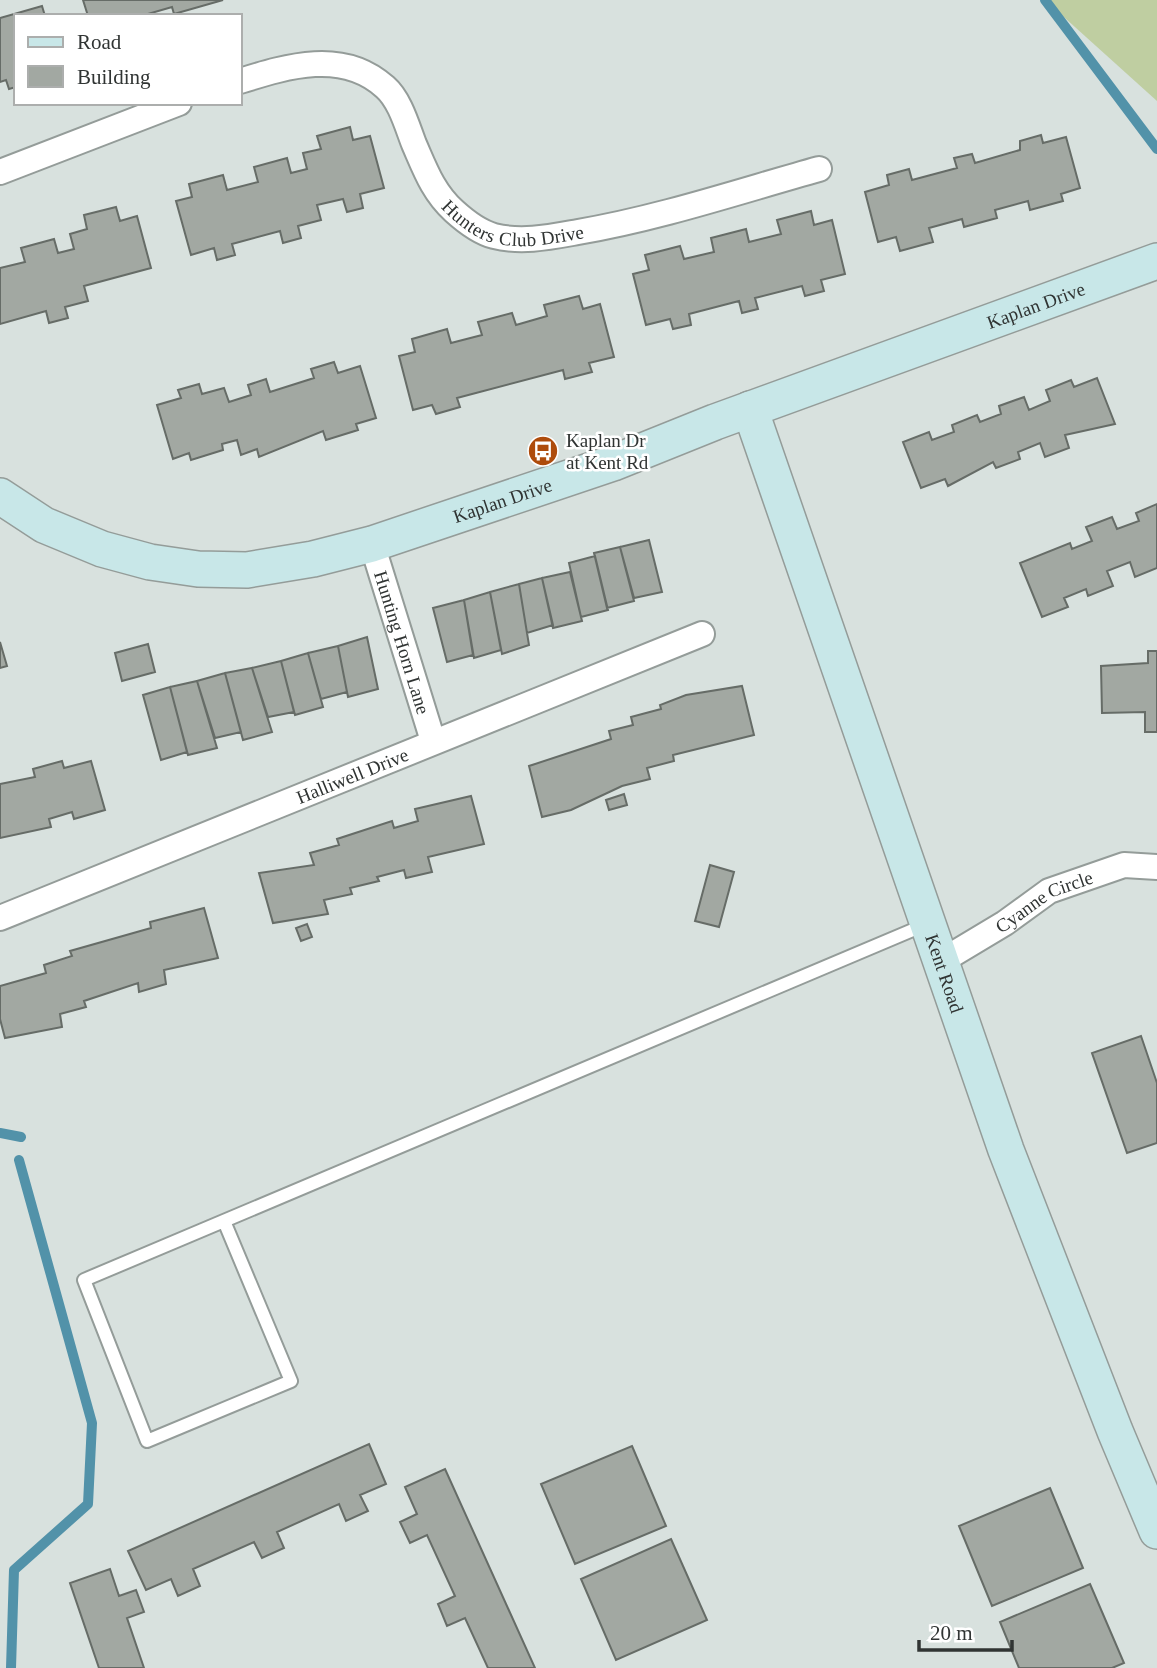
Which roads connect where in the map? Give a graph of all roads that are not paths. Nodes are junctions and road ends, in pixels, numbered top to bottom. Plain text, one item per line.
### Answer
1 (242, 80) edge
2 (173, 105) edge
3 (820, 169) dead end
4 (0, 172) edge
5 (1157, 261) edge
6 (750, 409) junction
7 (0, 496) edge
8 (372, 544) junction
9 (702, 634) dead end
10 (433, 741) junction
11 (1157, 867) edge
12 (0, 918) edge
13 (927, 924) junction
14 (940, 962) junction
15 (224, 1221) junction
16 (1157, 1531) edge

1 - 3 street, Hunters Club Drive
2 - 4 street
5 - 6 street, Kaplan Drive
6 - 8 street, Kaplan Drive
6 - 13 street, Kent Road
7 - 8 street, Kaplan Drive
8 - 10 street, Hunting Horn Lane
9 - 10 street, Halliwell Drive
10 - 12 street, Halliwell Drive
11 - 14 street, Cyanne Circle
13 - 14 street, Kent Road
13 - 15 lane
14 - 16 street, Kent Road
15 - 15 lane

